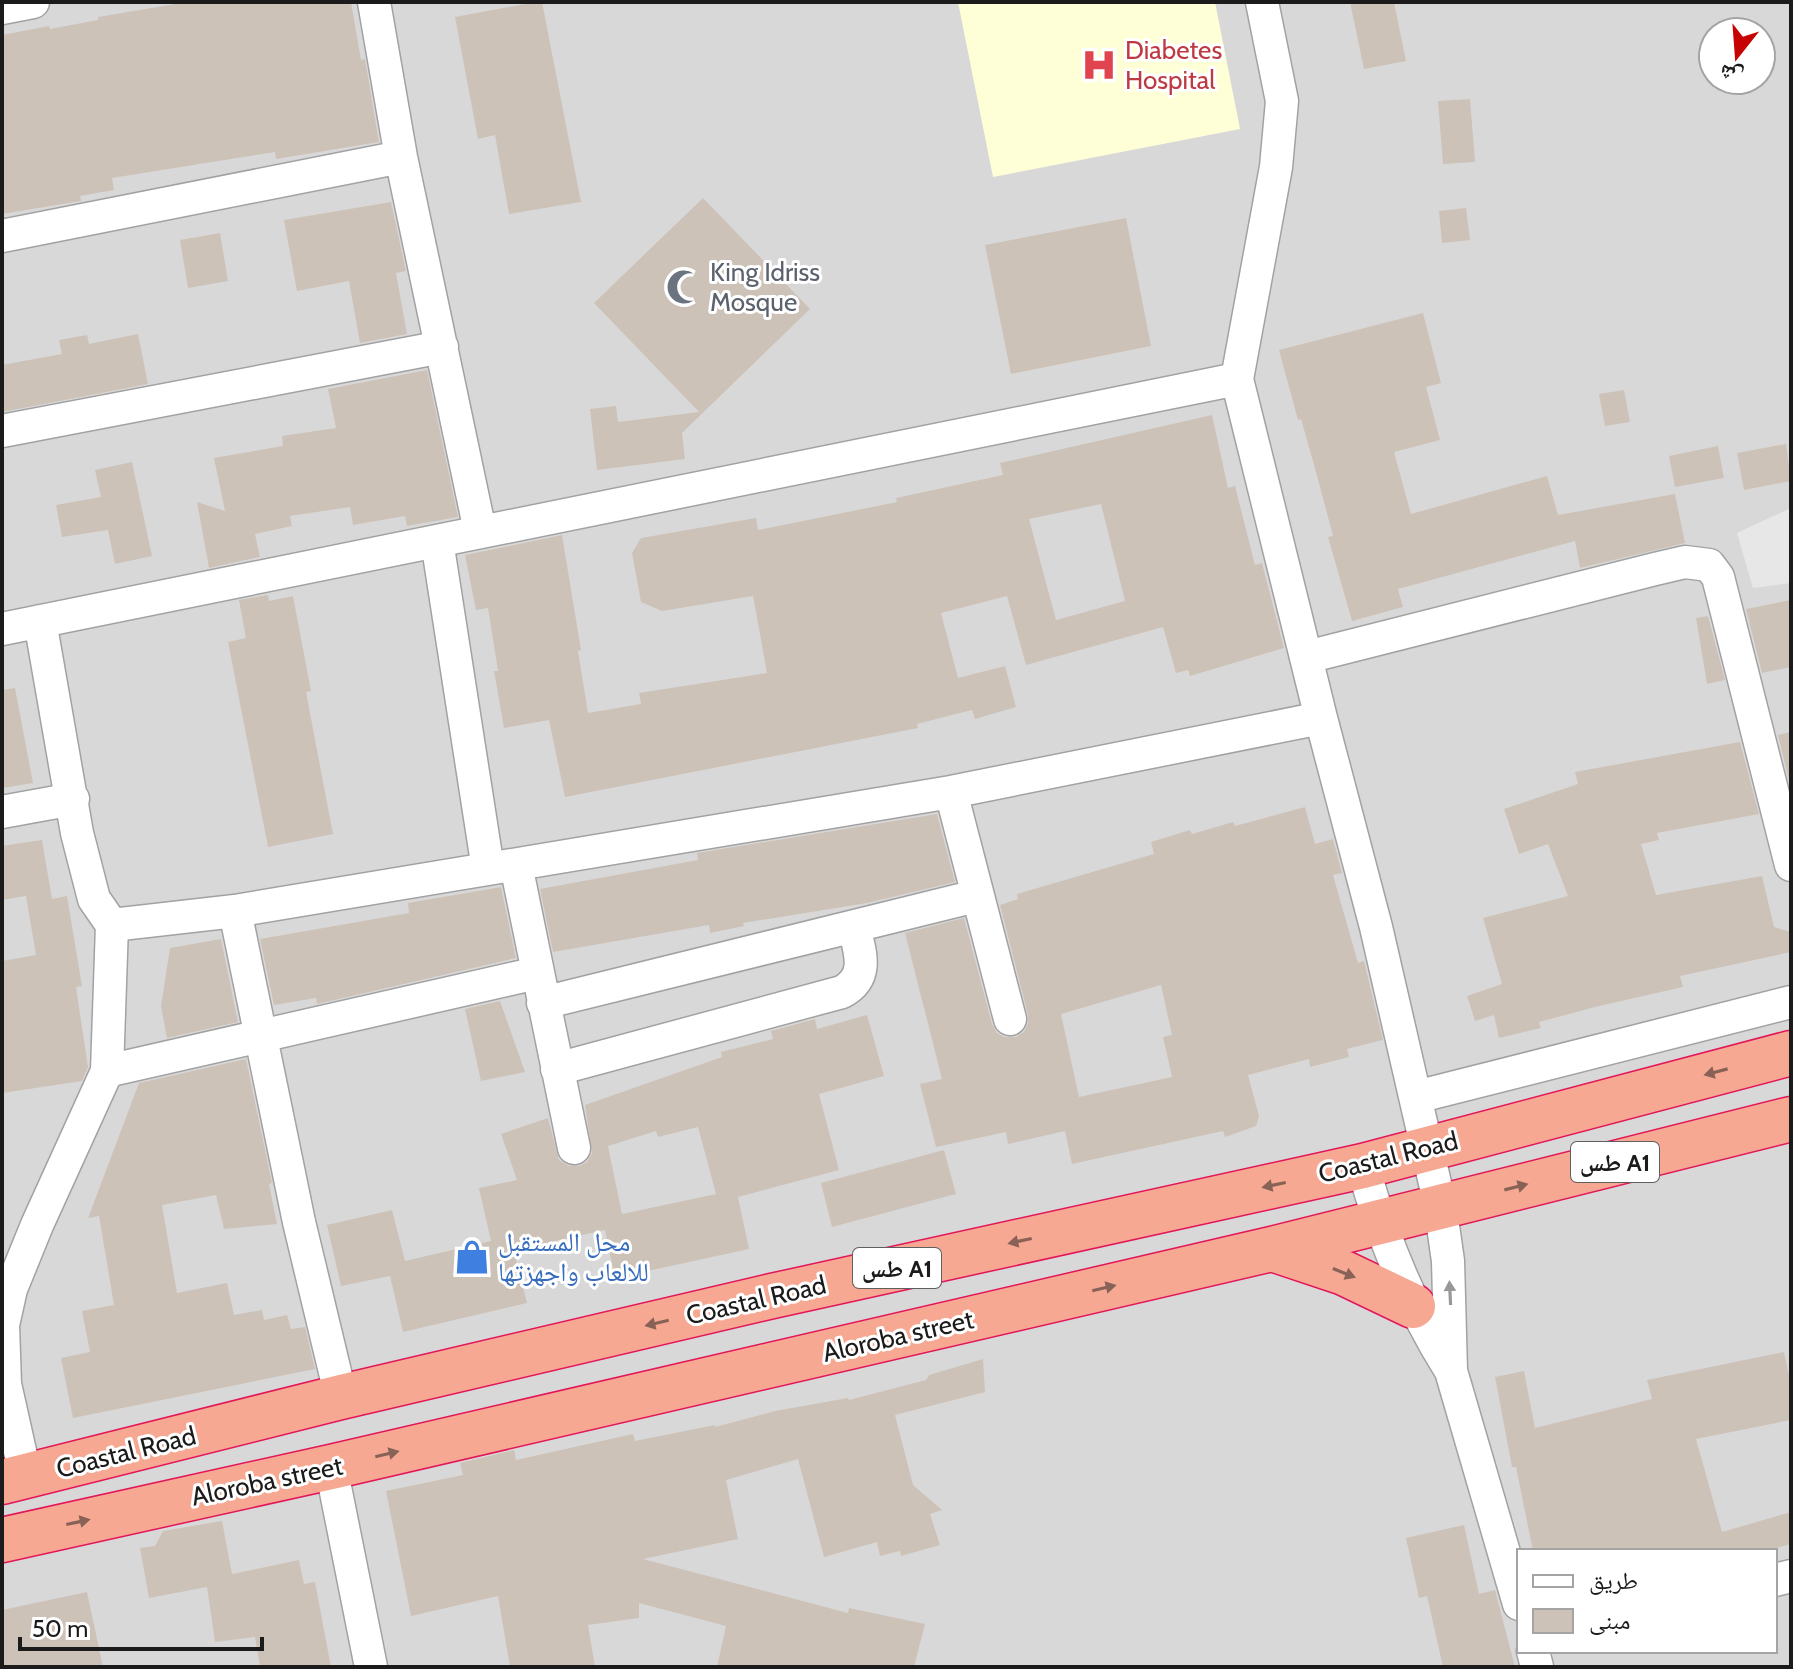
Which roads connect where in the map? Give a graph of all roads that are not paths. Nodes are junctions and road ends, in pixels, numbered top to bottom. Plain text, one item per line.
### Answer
1 (33, 2) edge
2 (1262, 2) edge
3 (384, 4) edge
4 (2, 8) edge
5 (401, 157) junction
6 (2, 236) edge
7 (442, 347) junction
8 (1237, 379) junction
9 (2, 431) edge
10 (480, 531) junction
11 (437, 541) junction
12 (40, 621) junction
13 (2, 629) edge
14 (1307, 657) junction
15 (1321, 718) junction
16 (951, 792) junction
17 (73, 799) junction
18 (2, 812) edge
19 (1791, 865) edge
20 (502, 867) junction
21 (976, 896) junction
22 (235, 911) junction
23 (112, 925) junction
24 (854, 927) junction
25 (540, 988) junction
26 (1791, 1002) edge
27 (1010, 1019) dead end
28 (260, 1035) junction
29 (1791, 1053) edge
30 (557, 1069) junction
31 (107, 1071) junction
32 (1416, 1097) junction
33 (1791, 1119) edge
34 (574, 1148) dead end
35 (1428, 1148) junction
36 (1363, 1166) junction
37 (1440, 1205) junction
38 (1378, 1222) junction
39 (1272, 1249) junction
40 (772, 1296) junction
41 (1413, 1306) junction
42 (790, 1361) junction
43 (1451, 1371) junction
44 (341, 1397) junction
45 (331, 1467) junction
46 (14, 1480) edge
47 (2, 1540) edge
48 (1517, 1597) edge
49 (371, 1667) edge

1 - 4 street
2 - 8 street
3 - 5 street
5 - 6 street
5 - 7 street
7 - 9 street
7 - 10 street
8 - 10 street
8 - 14 street
10 - 11 street
11 - 12 street
11 - 20 street
12 - 13 street
12 - 17 street
14 - 15 street
14 - 19 street
15 - 16 street
15 - 32 street
16 - 20 street
16 - 21 street
17 - 18 street
17 - 23 street
20 - 22 street
20 - 25 street
21 - 24 street
21 - 27 street
22 - 23 street
22 - 28 street
23 - 31 street
24 - 25 street
24 - 30 street
25 - 28 street
25 - 30 street
26 - 32 street
28 - 31 street
28 - 44 street
29 -> 35 highway, Coastal Road / طس A1
30 - 34 street
31 - 46 street
32 - 35 street
37 -> 33 highway, Aloroba street / طس A1
35 - 36 highway, Coastal Road / طس A1
35 - 37 street
36 - 38 street
36 -> 40 highway, Coastal Road / طس A1
37 - 38 highway, Aloroba street / طس A1
43 -> 37 street
38 - 39 highway, Aloroba street / طس A1
38 - 41 street
39 -> 41 highway
42 -> 39 highway, Aloroba street / طس A1
40 - 42 highway
40 -> 44 highway, Coastal Road / طس A1
41 - 43 street
45 -> 42 highway, Aloroba street / طس A1
43 - 48 street
44 - 46 highway, Coastal Road / طس A1
47 -> 45 highway, Aloroba street / طس A1
45 - 49 street

